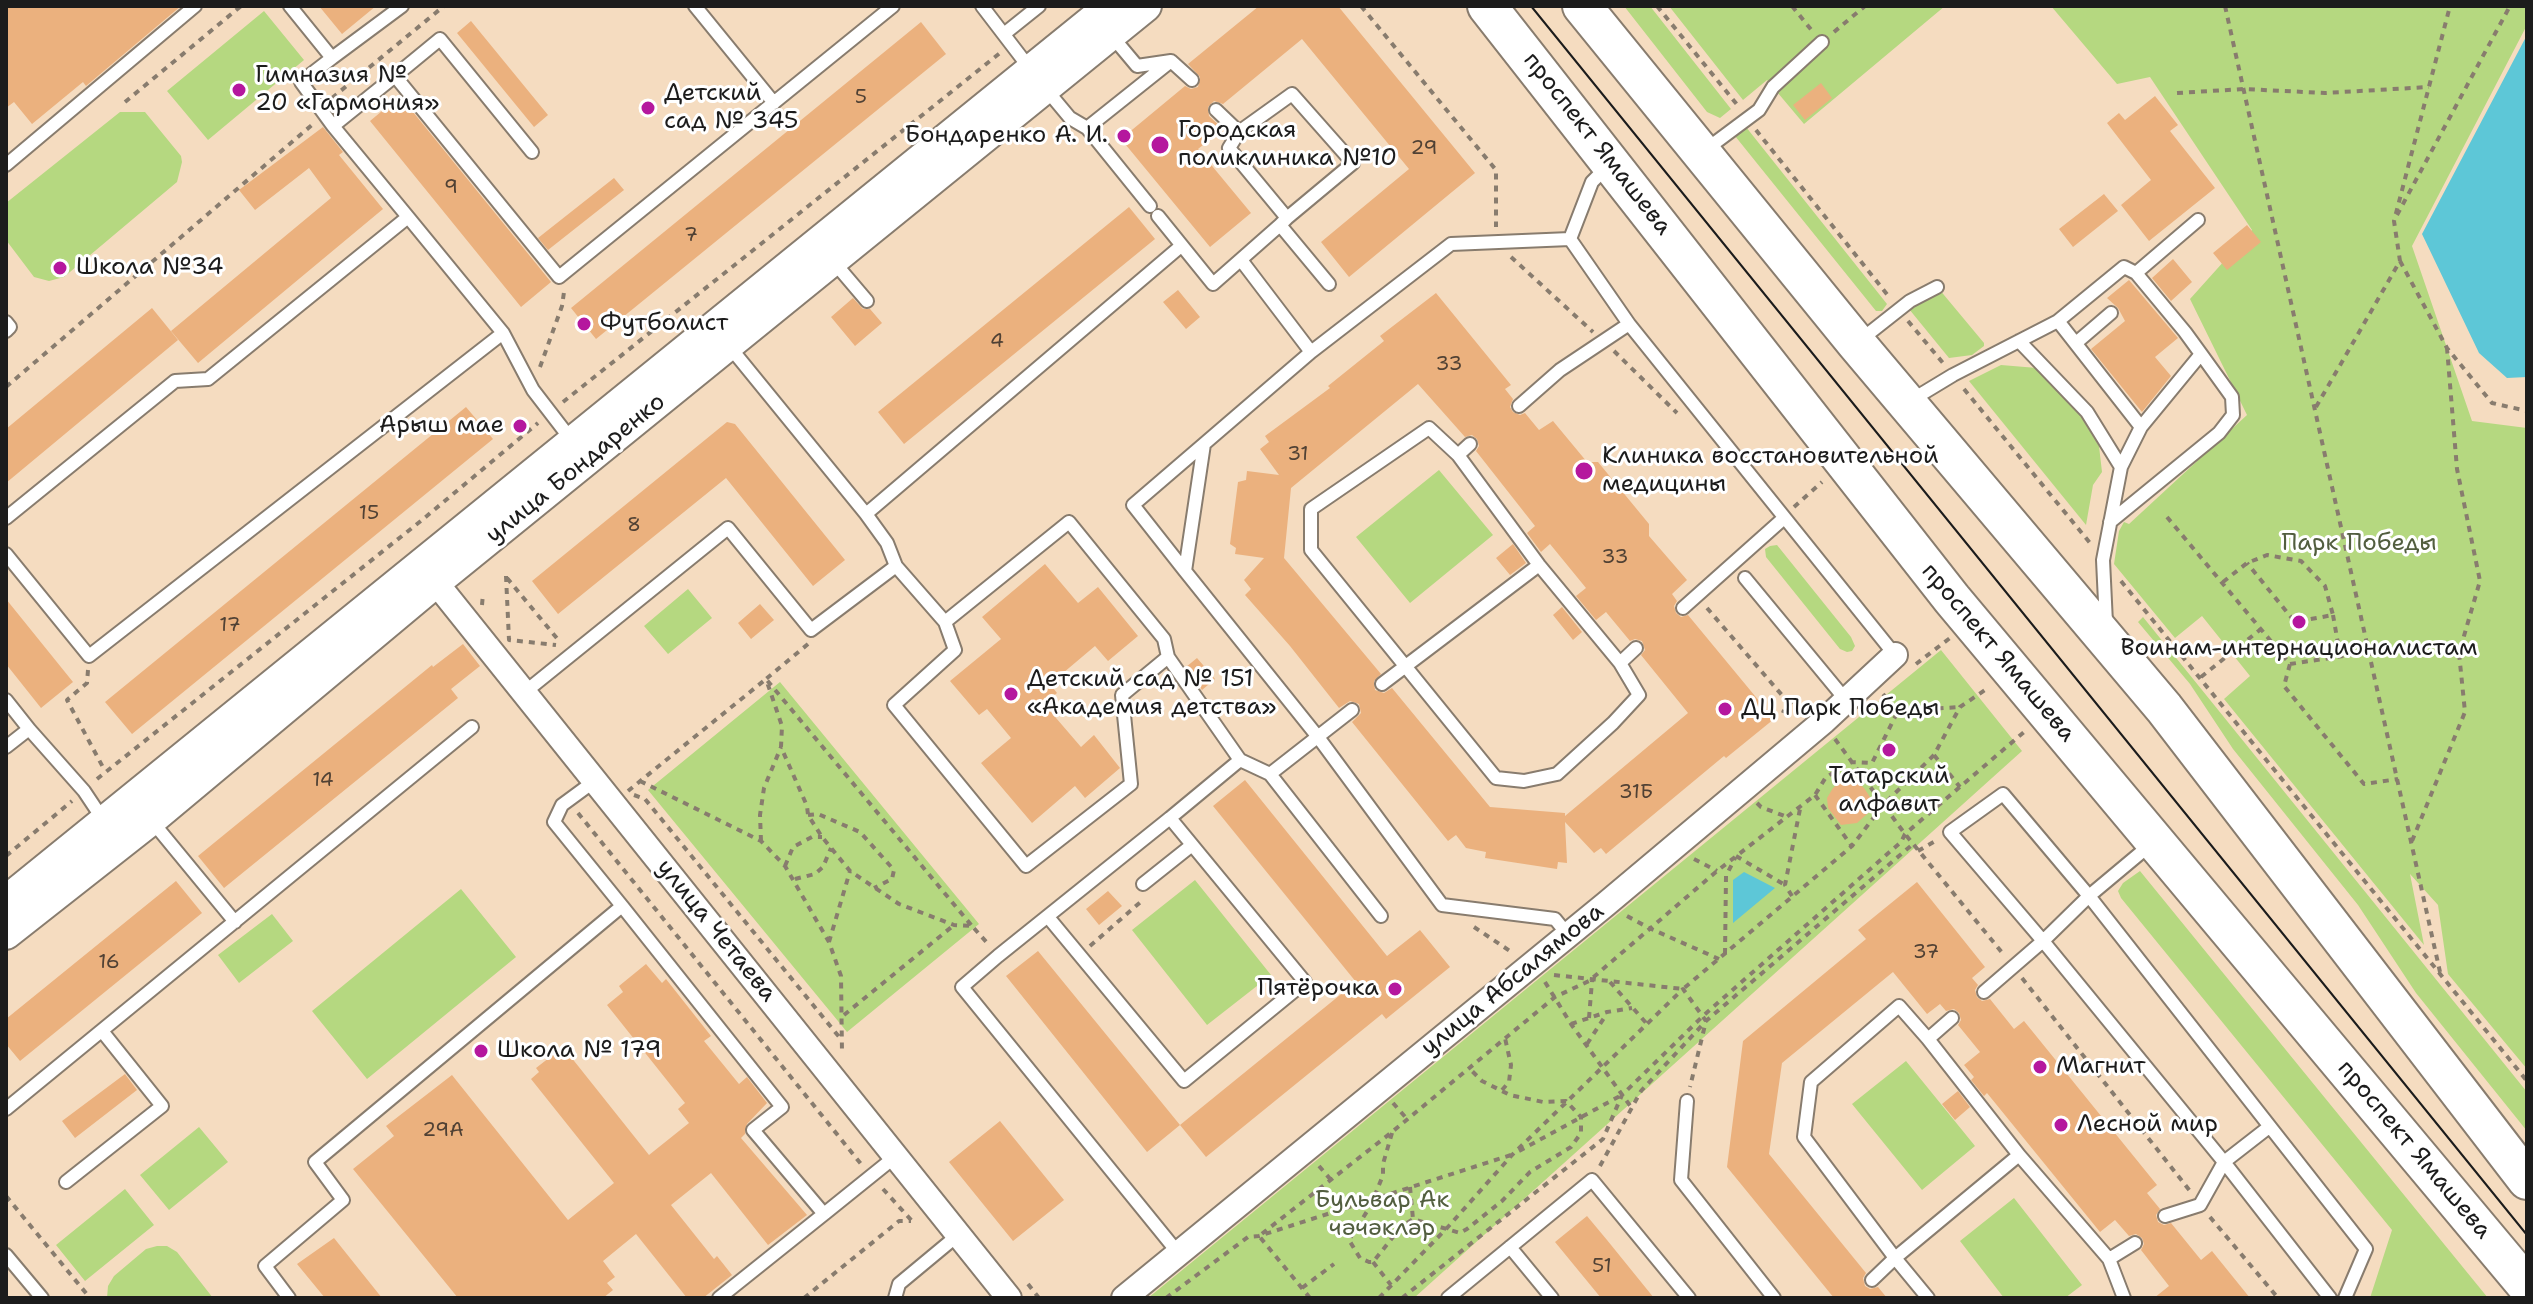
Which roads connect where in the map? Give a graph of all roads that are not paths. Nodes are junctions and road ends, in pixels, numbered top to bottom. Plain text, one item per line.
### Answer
1 (195, 6) edge
2 (290, 6) edge
3 (402, 6) edge
4 (695, 6) edge
5 (893, 6) edge
6 (982, 6) edge
7 (1039, 6) edge
8 (1146, 6) edge
9 (1487, 6) edge
10 (1582, 6) edge
11 (1111, 21) edge
12 (1008, 39) junction
13 (1822, 42) road end
14 (332, 58) junction
15 (1171, 61) junction
16 (395, 76) junction
17 (1038, 78) junction
18 (1192, 80) dead end
19 (774, 103) junction
20 (1216, 110) dead end
21 (333, 126) junction
22 (1087, 128) junction
23 (1239, 132) junction
24 (532, 152) dead end
25 (1702, 153) junction
26 (1612, 163) junction
27 (6, 165) edge
28 (408, 217) junction
29 (2198, 220) dead end
30 (1284, 222) junction
31 (1570, 239) junction
32 (1181, 246) junction
33 (1241, 260) junction
34 (832, 261) junction
35 (2136, 273) junction
36 (1329, 284) dead end
37 (1937, 287) dead end
38 (867, 301) dead end
39 (2111, 313) dead end
40 (2058, 321) junction
41 (6, 322) edge
42 (1629, 324) junction
43 (6, 331) edge
44 (503, 333) junction
45 (2019, 341) junction
46 (1856, 343) junction
47 (2076, 343) junction
48 (729, 346) junction
49 (1311, 352) junction
50 (2201, 354) junction
51 (1907, 403) junction
52 (1519, 406) dead end
53 (2141, 427) junction
54 (1204, 444) junction
55 (1470, 444) dead end
56 (580, 451) junction
57 (1458, 455) junction
58 (2121, 467) junction
59 (866, 514) junction
60 (6, 518) edge
61 (1784, 518) junction
62 (2110, 522) junction
63 (6, 554) edge
64 (1539, 565) junction
65 (896, 566) junction
66 (1185, 571) junction
67 (429, 574) junction
68 (1745, 578) dead end
69 (1683, 608) dead end
70 (945, 622) junction
71 (2107, 638) junction
72 (1636, 648) dead end
73 (1895, 655) joint
74 (1168, 657) junction
75 (1620, 663) junction
76 (1405, 667) junction
77 (1382, 684) dead end
78 (525, 692) junction
79 (1845, 699) junction
80 (6, 700) edge
81 (1352, 710) dead end
82 (472, 727) dead end
83 (29, 729) junction
84 (1318, 737) junction
85 (6, 747) edge
86 (1240, 760) junction
87 (1270, 774) junction
88 (596, 780) junction
89 (1170, 818) junction
90 (151, 820) junction
91 (113, 832) junction
92 (2155, 840) junction
93 (1192, 845) junction
94 (1143, 884) road end
95 (2089, 896) junction
96 (6, 901) edge
97 (622, 906) junction
98 (1381, 916) dead end
99 (1048, 917) junction
100 (235, 922) junction
101 (6, 934) edge
102 (1568, 935) junction
103 (2043, 941) junction
104 (1984, 992) dead end
105 (1952, 1018) dead end
106 (102, 1031) junction
107 (1928, 1039) junction
108 (1687, 1101) road end
109 (6, 1109) edge
110 (2269, 1127) junction
111 (2019, 1155) junction
112 (896, 1156) junction
113 (2224, 1162) junction
114 (2527, 1180) edge
115 (66, 1182) dead end
116 (824, 1214) junction
117 (2165, 1216) dead end
118 (953, 1240) junction
119 (2135, 1243) dead end
120 (1510, 1247) junction
121 (1179, 1254) junction
122 (6, 1255) edge
123 (1895, 1258) junction
124 (2109, 1259) junction
125 (1872, 1280) dead end
126 (2527, 1286) edge
127 (42, 1298) edge
128 (289, 1298) edge
129 (719, 1298) edge
130 (895, 1298) edge
131 (1009, 1298) edge
132 (1124, 1298) edge
133 (1448, 1298) edge
134 (1552, 1298) edge
135 (1689, 1298) edge
136 (1774, 1298) edge
137 (1928, 1298) edge
138 (2124, 1298) edge
139 (2330, 1298) edge
140 (2345, 1298) edge

1 - 27 lane
2 - 14 lane
3 - 14 lane
4 - 19 lane
5 - 19 lane
6 - 12 lane
7 - 12 lane
8 - 11 street, улица Бондаренко
9 - 26 main road, проспект Ямашева
10 - 25 main road
11 - 15 lane
11 - 17 street, улица Бондаренко
12 - 17 lane
13 - 25 lane
14 - 21 lane
15 - 18 lane
15 - 22 lane
16 - 19 lane
16 - 21 lane
16 - 24 lane
17 - 22 lane
17 - 34 street, улица Бондаренко
17 - 56 street, улица Бондаренко
20 - 23 lane
21 - 28 lane
22 - 32 lane
23 - 30 lane
23 - 30 lane
25 - 46 main road
26 - 31 lane
26 - 92 main road, проспект Ямашева
28 - 44 lane
28 - 60 lane
29 - 35 lane
30 - 33 lane
30 - 36 lane
31 - 42 lane
31 - 49 lane
32 - 33 lane
32 - 59 lane
33 - 49 lane
34 - 38 lane
34 - 48 street, улица Бондаренко
35 - 40 lane
35 - 50 lane
37 - 46 lane
39 - 47 lane
40 - 45 lane
40 - 47 lane
41 - 43 lane
42 - 52 lane
42 - 61 lane
44 - 56 lane
44 - 63 lane
45 - 51 lane
45 - 58 lane
46 - 51 main road
47 - 53 lane
48 - 56 street, улица Бондаренко
48 - 59 lane
49 - 54 lane
50 - 53 lane
50 - 62 lane
51 - 71 main road
53 - 58 lane
54 - 66 lane
54 - 66 lane
55 - 57 lane
56 - 67 street, улица Бондаренко
57 - 64 lane
57 - 76 lane
58 - 62 lane
59 - 65 lane
61 - 69 lane
61 - 73 lane
62 - 71 lane
64 - 75 lane
64 - 76 lane
65 - 70 lane
65 - 78 lane
66 - 84 lane
67 - 78 street, улица Четаева
67 - 90 street, улица Бондаренко
67 - 91 street, улица Бондаренко
68 - 79 lane
70 - 74 lane
70 - 74 lane
71 - 114 main road
72 - 75 lane
73 - 79 street, улица Абсалямова
74 - 86 lane
75 - 76 lane
76 - 77 lane
78 - 88 street, улица Четаева
79 - 102 street, улица Абсалямова
80 - 83 lane
81 - 84 lane
82 - 100 lane
83 - 85 lane
83 - 91 lane
84 - 87 lane
84 - 102 lane
86 - 87 lane
86 - 89 lane
87 - 98 lane
88 - 97 lane
88 - 112 street, улица Четаева
89 - 93 lane
89 - 99 lane
90 - 91 street, улица Бондаренко
90 - 100 lane
91 - 96 street, улица Бондаренко
91 - 101 street, улица Бондаренко
92 - 95 lane
92 - 126 main road, проспект Ямашева
93 - 94 lane
93 - 99 lane
95 - 103 lane
95 - 103 lane
95 - 110 lane
97 - 116 lane
97 - 128 lane
99 - 121 lane
100 - 106 lane
102 - 121 street, улица Абсалямова
103 - 104 lane
103 - 113 lane
105 - 107 lane
106 - 109 lane
106 - 115 lane
107 - 111 lane
107 - 123 lane
108 - 136 lane
110 - 113 lane
110 - 140 lane
111 - 123 lane
111 - 124 lane
112 - 116 lane
112 - 118 street, улица Четаева
113 - 117 lane
113 - 139 lane
116 - 129 lane
118 - 130 lane
118 - 131 street, улица Четаева
119 - 124 lane
120 - 133 lane
120 - 134 lane
120 - 135 lane
121 - 132 street, улица Абсалямова
122 - 127 lane
123 - 125 lane
123 - 137 lane
124 - 138 lane

